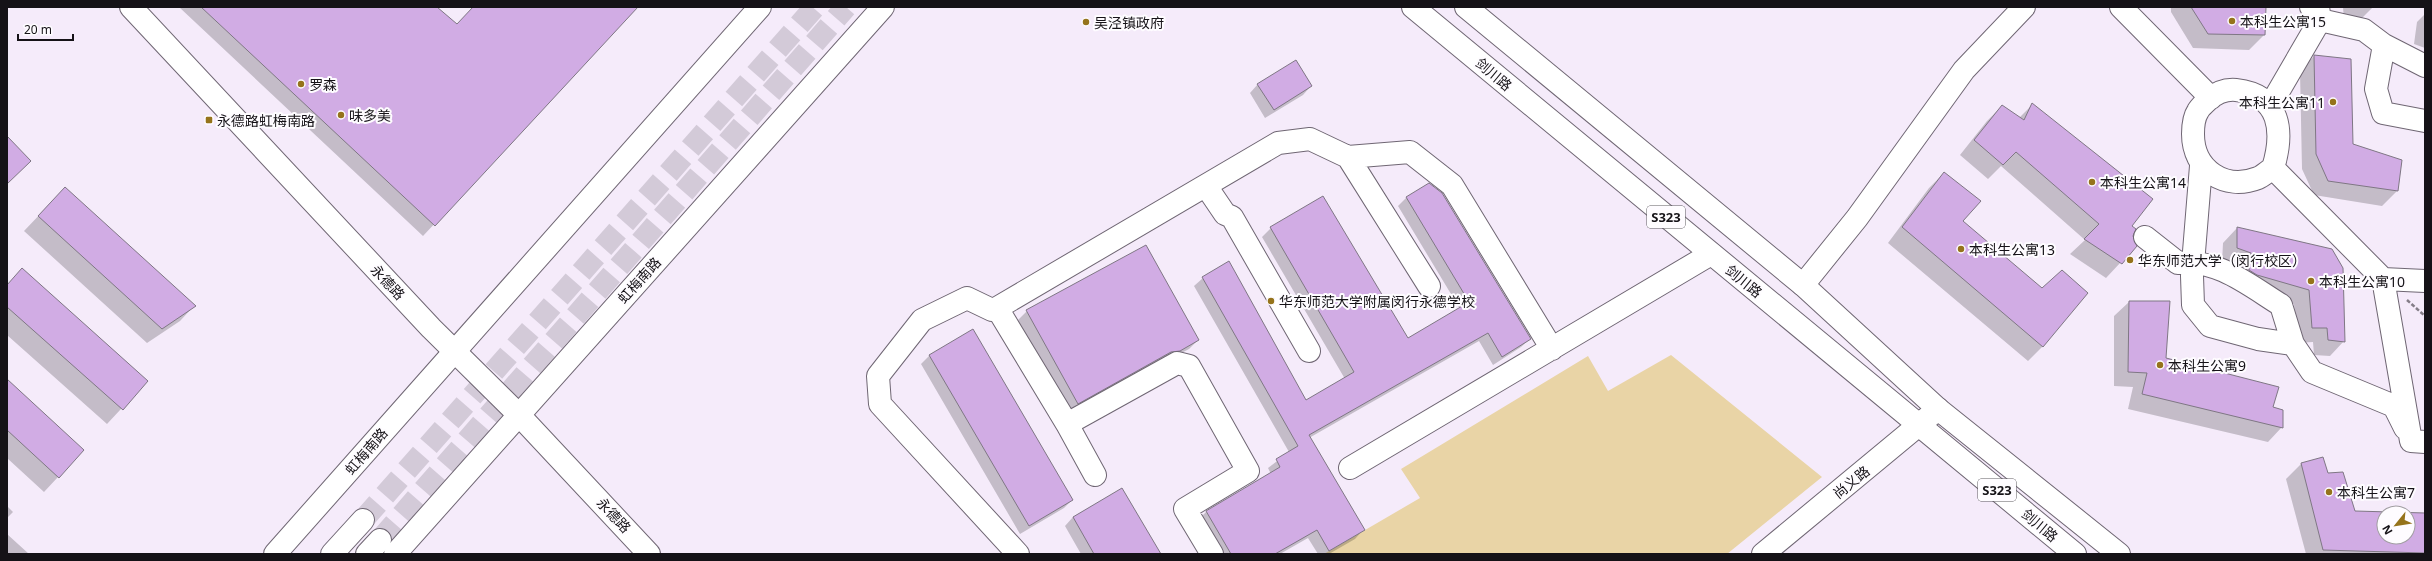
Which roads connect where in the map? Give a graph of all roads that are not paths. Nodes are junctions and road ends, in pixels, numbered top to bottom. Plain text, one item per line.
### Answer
1 (131, 7) edge
2 (760, 7) edge
3 (883, 7) edge
4 (1413, 7) edge
5 (1466, 7) edge
6 (2024, 7) edge
7 (2121, 7) edge
8 (2316, 11) edge
9 (2384, 45) junction
10 (2425, 66) edge
11 (2211, 98) junction
12 (2270, 106) junction
13 (2425, 121) edge
14 (1348, 157) junction
15 (2202, 166) junction
16 (2273, 168) junction
17 (1206, 186) junction
18 (2145, 237) dead end
19 (1711, 254) junction
20 (2193, 261) junction
21 (2383, 279) junction
22 (2425, 281) edge
23 (1803, 285) junction
24 (1429, 286) dead end
25 (992, 310) dead end
26 (2293, 344) junction
27 (1552, 349) junction
28 (1309, 351) dead end
29 (454, 352) junction
30 (1938, 410) junction
31 (519, 415) junction
32 (1067, 424) junction
33 (1919, 426) junction
34 (2420, 438) edge
35 (1350, 468) dead end
36 (1095, 475) dead end
37 (363, 520) tunnel mouth
38 (381, 549) edge
39 (275, 554) edge
40 (332, 554) edge
41 (649, 554) edge
42 (1018, 554) edge
43 (1212, 554) edge
44 (1763, 554) edge
45 (2075, 554) edge
46 (2119, 554) edge

1 - 29 main road, 永德路
2 - 29 main road, 虹梅南路
3 - 31 main road, 虹梅南路
4 - 19 main road, 剑川路 / S323
5 - 23 main road, 剑川路
6 - 23 main road
7 - 11 main road
8 - 9 main road
8 - 12 main road
9 - 10 main road
9 - 13 main road
11 - 12 main road
11 - 15 main road
12 - 16 main road
14 - 17 main road
14 - 24 main road
14 - 27 main road
15 - 16 main road
15 - 20 main road
16 - 21 main road
17 - 28 main road
17 - 32 main road
18 - 20 main road
19 - 27 main road
19 - 33 main road, 剑川路 / S323
20 - 26 main road
20 - 26 main road
21 - 22 main road
21 - 34 main road
23 - 30 main road, 剑川路
25 - 42 main road
26 - 34 main road
27 - 35 main road
29 - 31 main road, 永德路
29 - 39 main road, 虹梅南路
30 - 33 main road, 尚义路
30 - 46 main road, 剑川路
31 - 38 main road, 虹梅南路
31 - 41 main road, 永德路
32 - 36 main road
32 - 43 main road
33 - 44 main road, 尚义路
33 - 45 main road, 剑川路 / S323
37 - 40 main road

